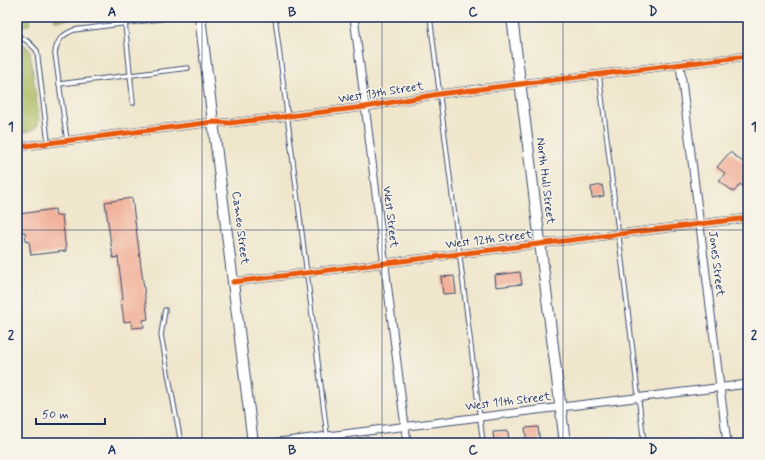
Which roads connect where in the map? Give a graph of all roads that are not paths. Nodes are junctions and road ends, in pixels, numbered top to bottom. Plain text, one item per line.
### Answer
1 (175, 17) edge
2 (200, 17) edge
3 (275, 17) edge
4 (354, 17) edge
5 (430, 17) edge
6 (512, 17) edge
7 (125, 23) junction
8 (17, 37) edge
9 (748, 56) edge
10 (680, 64) junction
11 (188, 68) dead end
12 (599, 74) junction
13 (131, 76) junction
14 (59, 84) junction
15 (520, 84) junction
16 (439, 94) junction
17 (134, 103) dead end
18 (365, 107) junction
19 (287, 117) junction
20 (213, 122) junction
21 (67, 141) junction
22 (48, 142) junction
23 (17, 147) edge
24 (748, 218) edge
25 (700, 224) junction
26 (618, 234) junction
27 (540, 244) junction
28 (460, 254) junction
29 (385, 264) junction
30 (307, 273) junction
31 (233, 282) junction
32 (165, 310) dead end
33 (748, 384) edge
34 (720, 387) junction
35 (639, 397) junction
36 (560, 407) junction
37 (480, 417) junction
38 (405, 426) junction
39 (328, 439) edge
40 (180, 443) edge
41 (253, 443) edge
42 (271, 443) edge
43 (407, 443) edge
44 (483, 443) edge
45 (565, 443) edge
46 (644, 443) edge
47 (727, 443) edge

1 - 7 lane
2 - 20 street, Cameo Street
3 - 19 lane
4 - 18 street, West Street
5 - 16 lane
6 - 15 street, North Hull Street
7 - 13 lane
7 - 14 lane
8 - 22 lane
9 - 10 street, West 13th Street
10 - 12 street, West 13th Street
10 - 25 street, Jones Street
11 - 13 lane
12 - 15 street, West 13th Street
12 - 26 lane
13 - 14 lane
13 - 17 lane
14 - 21 lane
15 - 16 street, West 13th Street
15 - 27 street, North Hull Street
16 - 18 street, West 13th Street
16 - 28 lane
18 - 19 street, West 13th Street
18 - 29 street, West Street
19 - 20 street, West 13th Street
19 - 30 lane
20 - 21 street, West 13th Street
20 - 31 street, Cameo Street
21 - 22 street, West 13th Street
22 - 23 street, West 13th Street
24 - 25 street, West 12th Street
25 - 26 street, West 12th Street
25 - 34 street, Jones Street
26 - 27 street, West 12th Street
26 - 35 lane
27 - 28 street, West 12th Street
27 - 36 street, North Hull Street
28 - 29 street, West 12th Street
28 - 37 lane
29 - 30 street, West 12th Street
29 - 38 street, West Street
30 - 31 street, West 12th Street
30 - 39 lane
31 - 41 street, Cameo Street
32 - 40 lane
33 - 34 street, West 11th Street
34 - 35 street, West 11th Street
34 - 47 street, Jones Street
35 - 36 street, West 11th Street
35 - 46 lane
36 - 37 street, West 11th Street
36 - 45 street, North Hull Street
37 - 38 street, West 11th Street
37 - 44 lane
38 - 39 street, West 11th Street
38 - 43 street, West Street
39 - 42 street, West 11th Street

